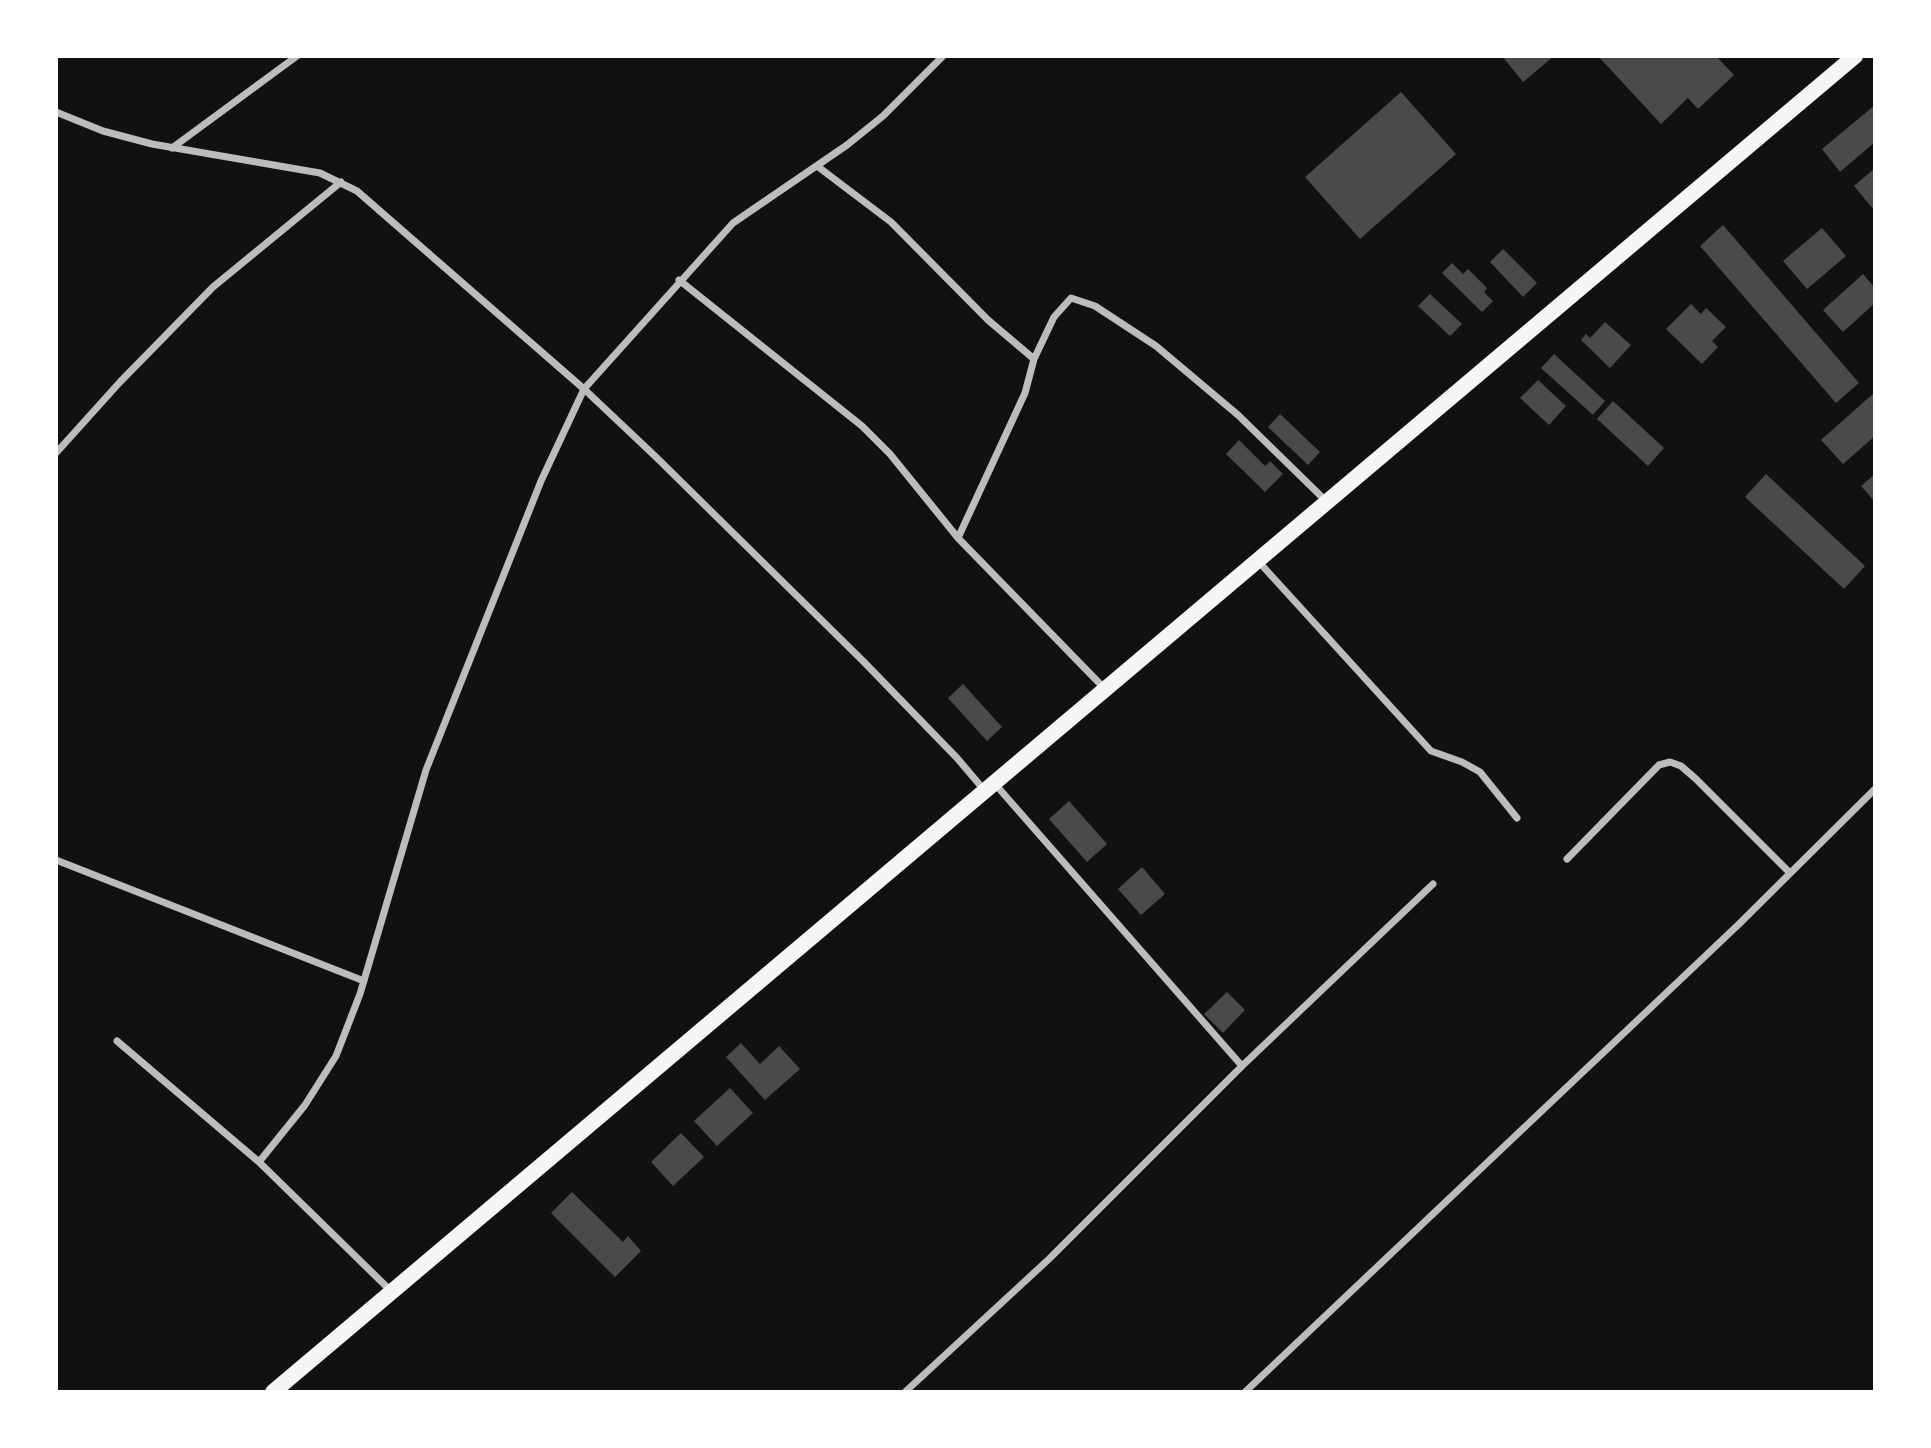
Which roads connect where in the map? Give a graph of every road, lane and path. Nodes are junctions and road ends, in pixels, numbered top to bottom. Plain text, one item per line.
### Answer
1 (298, 56) edge
2 (943, 56) edge
3 (1855, 56) edge
4 (56, 112) edge
5 (172, 148) junction
6 (817, 166) junction
7 (341, 182) junction
8 (679, 280) junction
9 (1034, 359) junction
10 (584, 389) junction
11 (56, 453) edge
12 (1326, 502) junction
13 (958, 538) junction
14 (1257, 561) junction
15 (1105, 689) junction
16 (990, 788) junction
17 (1875, 789) edge
18 (1517, 818) dead end
19 (1567, 859) dead end
20 (56, 860) edge
21 (1790, 873) junction
22 (1433, 884) dead end
23 (364, 981) junction
24 (117, 1041) dead end
25 (1242, 1066) junction
26 (259, 1162) junction
27 (391, 1292) junction
28 (281, 1390) edge
29 (905, 1392) edge
30 (1245, 1392) edge

1 - 5 street
2 - 6 street
3 - 12 main road
4 - 5 street
5 - 7 street
6 - 8 street
6 - 9 street
7 - 10 street
7 - 11 street
8 - 10 street
8 - 13 street
9 - 12 street
9 - 13 street
10 - 16 street
10 - 23 street
12 - 14 main road
13 - 15 street
14 - 15 main road
14 - 18 street
15 - 16 main road
16 - 25 street
16 - 27 main road
17 - 21 street
19 - 21 street
20 - 23 street
21 - 30 street
22 - 25 street
23 - 26 street
24 - 26 street
25 - 29 street
26 - 27 street
27 - 28 main road

